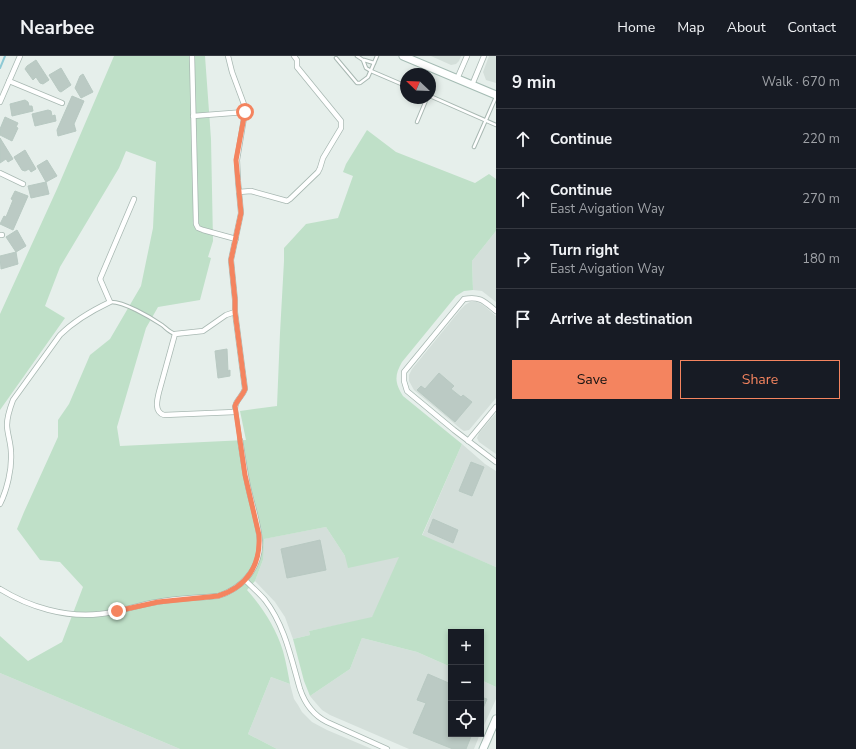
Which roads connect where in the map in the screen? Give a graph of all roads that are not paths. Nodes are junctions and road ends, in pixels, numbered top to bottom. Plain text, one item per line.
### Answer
1 (20, 56) edge
2 (192, 56) edge
3 (228, 56) edge
4 (294, 56) edge
5 (357, 56) edge
6 (377, 56) edge
7 (403, 56) edge
8 (467, 56) edge
9 (484, 56) edge
10 (336, 58) dead end
11 (363, 60) junction
12 (374, 63) junction
13 (371, 71) junction
14 (457, 79) junction
15 (9, 81) junction
16 (400, 83) edge
17 (472, 85) junction
18 (496, 96) edge
19 (436, 99) edge
20 (0, 102) edge
21 (62, 103) dead end
22 (424, 104) edge
23 (245, 112) junction
24 (193, 116) junction
25 (485, 120) junction
26 (417, 122) dead end
27 (496, 125) edge
28 (474, 146) dead end
29 (0, 174) edge
30 (22, 184) dead end
31 (239, 192) junction
32 (134, 199) dead end
33 (236, 239) junction
34 (110, 302) junction
35 (496, 311) edge
36 (235, 312) junction
37 (175, 334) junction
38 (496, 407) edge
39 (236, 412) junction
40 (240, 440) joint
41 (468, 441) junction
42 (496, 462) edge
43 (0, 504) edge
44 (245, 580) junction
45 (0, 589) edge
46 (496, 719) edge
47 (388, 749) edge
48 (483, 749) edge

1 - 15 street
2 - 24 street
3 - 23 street
4 - 31 street
5 - 11 lane
6 - 12 lane
7 - 14 main road
8 - 14 street
9 - 17 street
10 - 13 lane
11 - 12 lane
11 - 13 lane
12 - 13 lane
13 - 16 lane
14 - 17 main road
15 - 20 street
15 - 21 street
17 - 18 main road
18 - 25 lane
19 - 25 lane
22 - 26 lane
23 - 24 street
23 - 31 street
24 - 33 street
25 - 27 lane
25 - 28 lane
29 - 30 street
31 - 33 street
32 - 34 street
33 - 36 street
34 - 37 lane
34 - 43 street
35 - 41 street
36 - 37 street
36 - 39 street
37 - 39 street
38 - 41 street
39 - 40 lane
40 - 44 street
41 - 42 street
44 - 45 street
44 - 47 street
46 - 48 main road

